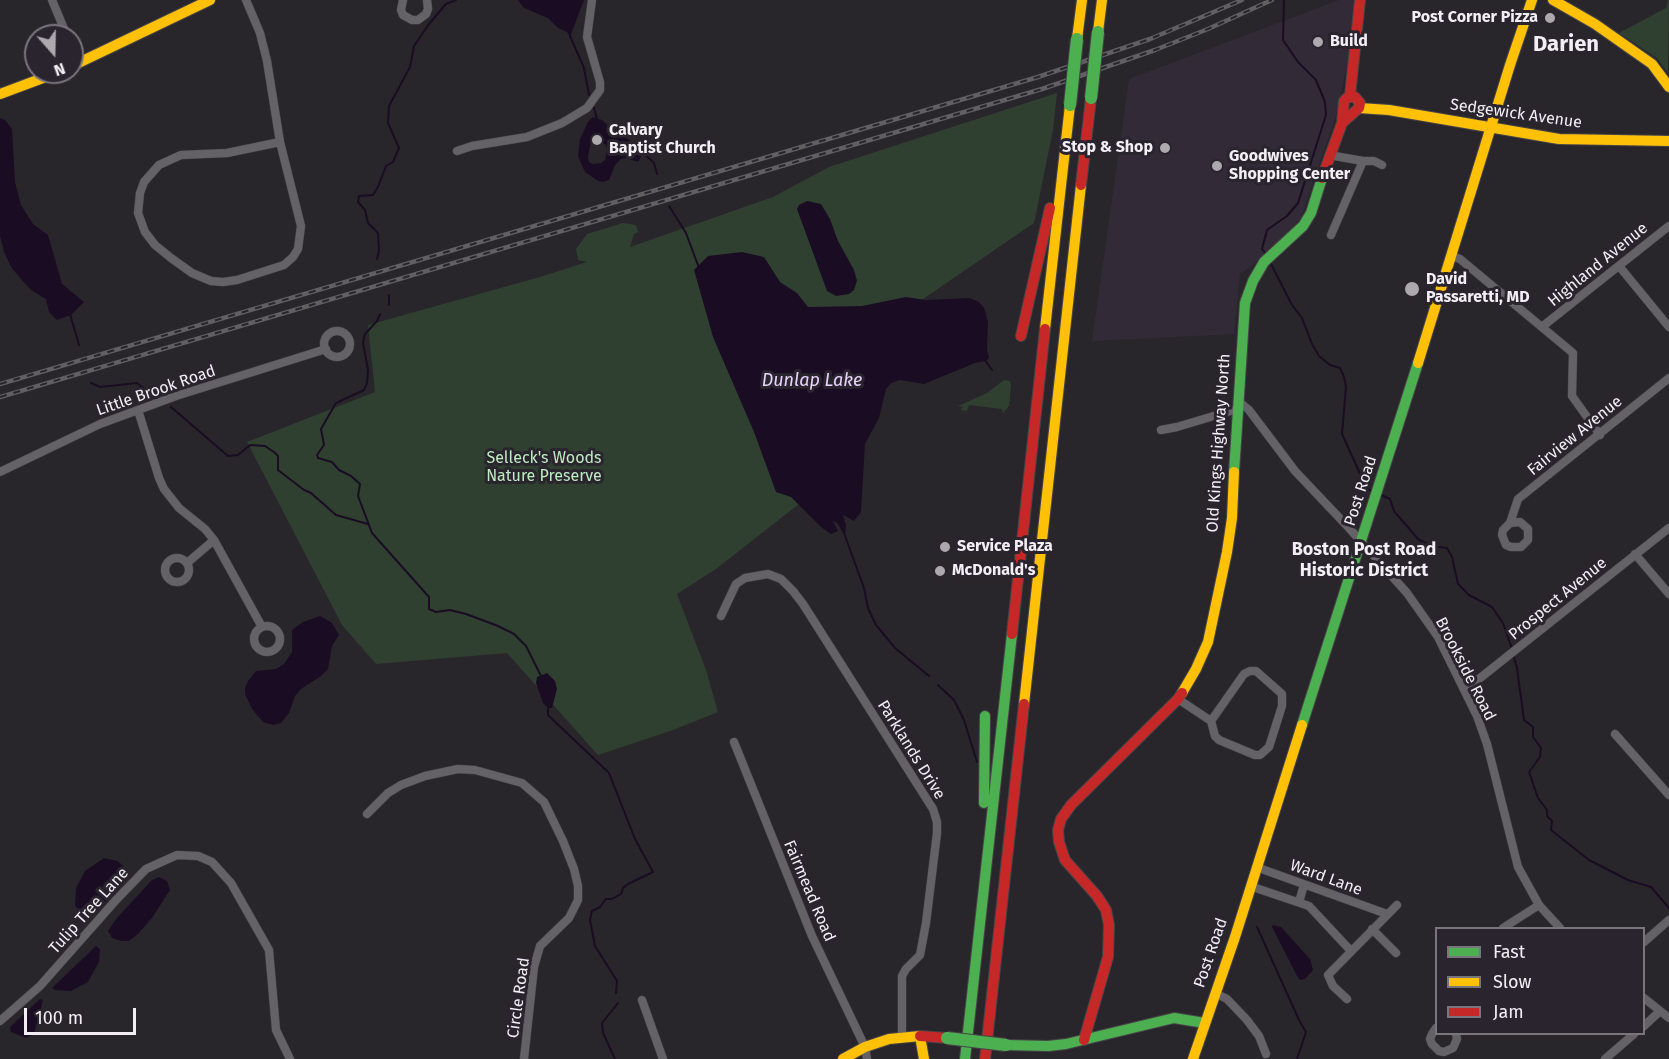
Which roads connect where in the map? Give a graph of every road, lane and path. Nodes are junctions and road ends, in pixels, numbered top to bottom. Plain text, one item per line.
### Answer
1 (52, 0) edge
2 (210, 0) edge
3 (246, 0) edge
4 (403, 0) edge
5 (427, 0) edge
6 (592, 0) edge
7 (1082, 0) edge
8 (1102, 0) edge
9 (1360, 0) edge
10 (1532, 0) edge
11 (1553, 0) edge
12 (62, 24) edge
13 (84, 61) edge
14 (25, 84) edge
15 (1669, 87) edge
16 (0, 93) edge
17 (1070, 109) junction
18 (1353, 110) junction
19 (1491, 129) junction
20 (1669, 141) edge
21 (280, 142) junction
22 (457, 151) dead end
23 (1329, 155) junction
24 (1363, 161) junction
25 (1383, 165) dead end
26 (1669, 226) edge
27 (1331, 235) dead end
28 (1452, 256) junction
29 (1619, 266) junction
30 (1543, 326) junction
31 (1669, 327) edge
32 (1021, 336) dead end
33 (326, 349) dead end
34 (1669, 378) edge
35 (1238, 405) junction
36 (138, 410) junction
37 (1161, 430) dead end
38 (1600, 435) junction
39 (0, 472) edge
40 (1510, 523) dead end
41 (1669, 528) edge
42 (214, 540) junction
43 (1362, 542) junction
44 (1635, 554) junction
45 (187, 563) dead end
46 (1669, 594) edge
47 (721, 615) dead end
48 (262, 627) dead end
49 (1465, 690) junction
50 (1178, 699) junction
51 (985, 716) dead end
52 (1211, 721) junction
53 (1615, 734) dead end
54 (734, 742) dead end
55 (1669, 795) edge
56 (367, 814) dead end
57 (1256, 867) junction
58 (1304, 885) junction
59 (1250, 886) junction
60 (1299, 902) junction
61 (1397, 905) dead end
62 (1539, 905) junction
63 (1386, 915) junction
64 (1669, 920) edge
65 (1505, 927) edge
66 (1559, 927) edge
67 (1372, 929) junction
68 (1645, 941) edge
69 (1351, 951) junction
70 (1396, 953) dead end
71 (977, 958) junction
72 (1215, 993) junction
73 (1347, 999) dead end
74 (1645, 999) edge
75 (642, 1000) dead end
76 (1660, 1011) junction
77 (1669, 1018) edge
78 (0, 1021) edge
79 (1205, 1023) junction
80 (1645, 1025) edge
81 (1435, 1031) edge
82 (1455, 1035) edge
83 (1633, 1035) edge
84 (902, 1036) junction
85 (920, 1036) junction
86 (1084, 1040) junction
87 (866, 1053) edge
88 (1266, 1054) dead end
89 (290, 1059) edge
90 (524, 1059) edge
91 (663, 1059) edge
92 (843, 1059) edge
93 (924, 1059) edge
94 (966, 1059) edge
95 (985, 1059) edge
96 (1193, 1059) edge
97 (1605, 1059) edge

1 - 12 street
2 - 13 main road
3 - 21 street
4 - 5 street
6 - 22 street
7 - 17 main road, bridge
8 - 95 main road, bridge
9 - 18 main road
10 - 19 main road, Post Road
11 - 15 main road
14 - 16 main road
17 - 32 main road
17 - 71 main road
18 - 19 main road, Sedgewick Avenue
18 - 23 main road, Old Kings Highway North
19 - 20 main road, Sedgewick Avenue
19 - 28 main road, Post Road
21 - 21 street
23 - 24 street
23 - 35 main road, Old Kings Highway North
24 - 25 street
24 - 27 street
26 - 29 street, Highland Avenue
28 - 30 street
28 - 43 main road, Post Road
29 - 30 street, Highland Avenue
29 - 31 street
30 - 38 street
33 - 36 street, Little Brook Road
34 - 38 street, Fairview Avenue
35 - 37 street
35 - 43 street, Brookside Road
35 - 50 main road, Old Kings Highway North
36 - 39 street, Little Brook Road
36 - 42 street
38 - 40 street, Fairview Avenue
41 - 44 street, Prospect Avenue
42 - 45 street
42 - 48 street
43 - 49 street, Brookside Road
43 - 57 main road, Post Road
44 - 46 street
44 - 49 street, Prospect Avenue
47 - 84 street, Parklands Drive
49 - 62 street, Brookside Road
50 - 52 street
50 - 86 main road, Old Kings Highway North
51 - 71 main road
52 - 52 street
53 - 55 street
54 - 87 street, Fairmead Road
56 - 90 street, Circle Road
57 - 58 street, Ward Lane
57 - 59 main road, Post Road
58 - 60 street
58 - 63 street, Ward Lane
59 - 60 street
59 - 72 main road, Post Road
60 - 69 street
61 - 63 street
62 - 65 street
62 - 66 street, Brookside Road
63 - 67 street
64 - 68 street
67 - 69 street
67 - 70 street
69 - 73 street
71 - 94 main road
72 - 79 main road, Post Road
72 - 88 street
74 - 76 street
75 - 91 street
76 - 77 street
76 - 80 street
78 - 89 street, Tulip Tree Lane
79 - 86 main road
79 - 96 main road, Post Road
81 - 82 street
83 - 97 street
84 - 85 main road
84 - 87 main road
85 - 86 main road, bridge
85 - 93 main road
87 - 92 main road

